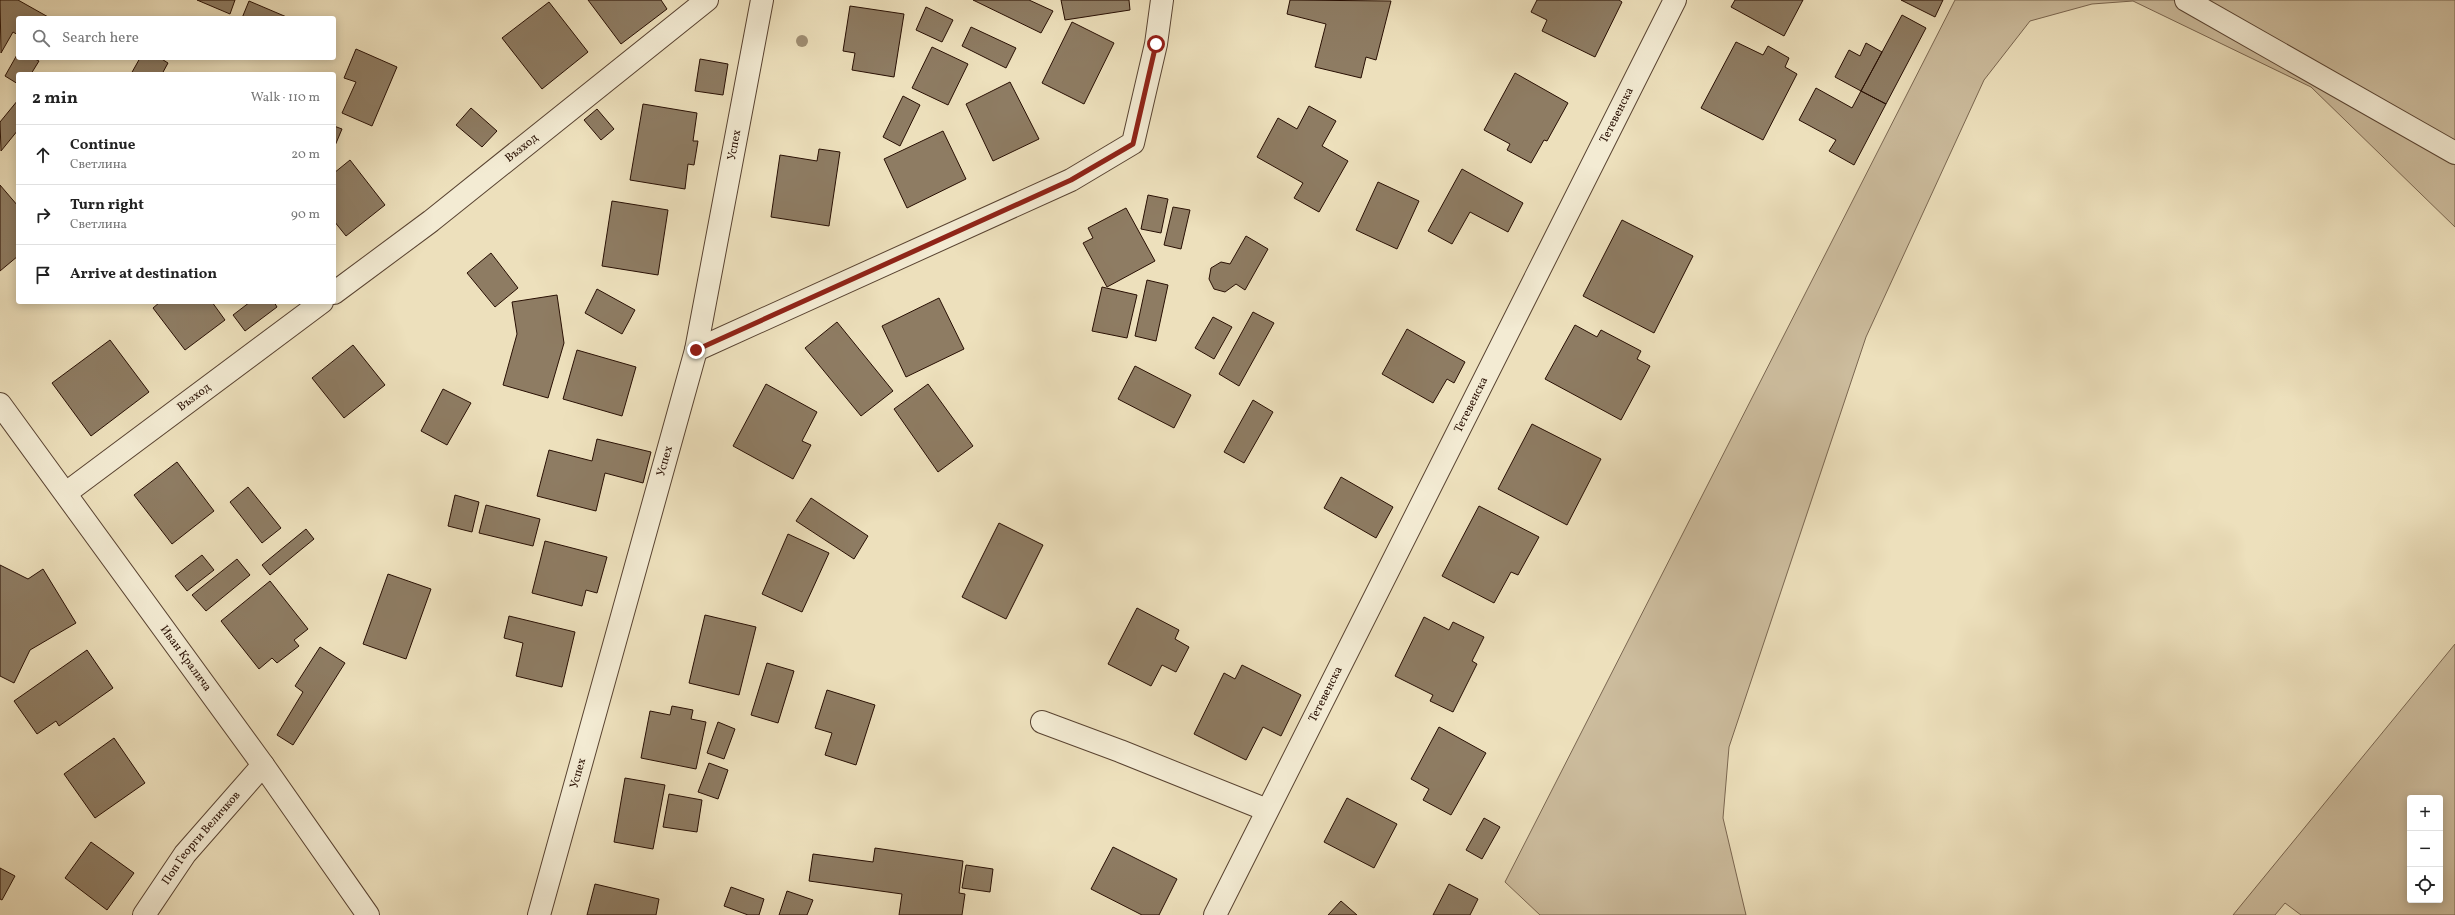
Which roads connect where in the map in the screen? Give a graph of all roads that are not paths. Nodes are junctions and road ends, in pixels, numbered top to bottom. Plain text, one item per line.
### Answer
1 (707, 0) edge
2 (762, 0) edge
3 (1162, 0) edge
4 (1675, 0) edge
5 (2186, 0) edge
6 (2455, 153) edge
7 (336, 292) edge
8 (319, 304) edge
9 (696, 350) junction
10 (1, 407) edge
11 (66, 493) junction
12 (1042, 722) dead end
13 (263, 765) junction
14 (1267, 810) junction
15 (144, 915) edge
16 (368, 915) edge
17 (539, 915) edge
18 (1215, 915) edge

1 - 7 street, Възход
2 - 9 street, Успех
3 - 9 street
4 - 14 street, Тетевенска
5 - 6 street
8 - 11 street, Възход
9 - 17 street, Успех
10 - 11 street, Иван Кралича
11 - 13 street, Иван Кралича
12 - 14 street
13 - 15 street, Поп Георги Величков
13 - 16 street, Иван Кралича
14 - 18 street, Тетевенска

